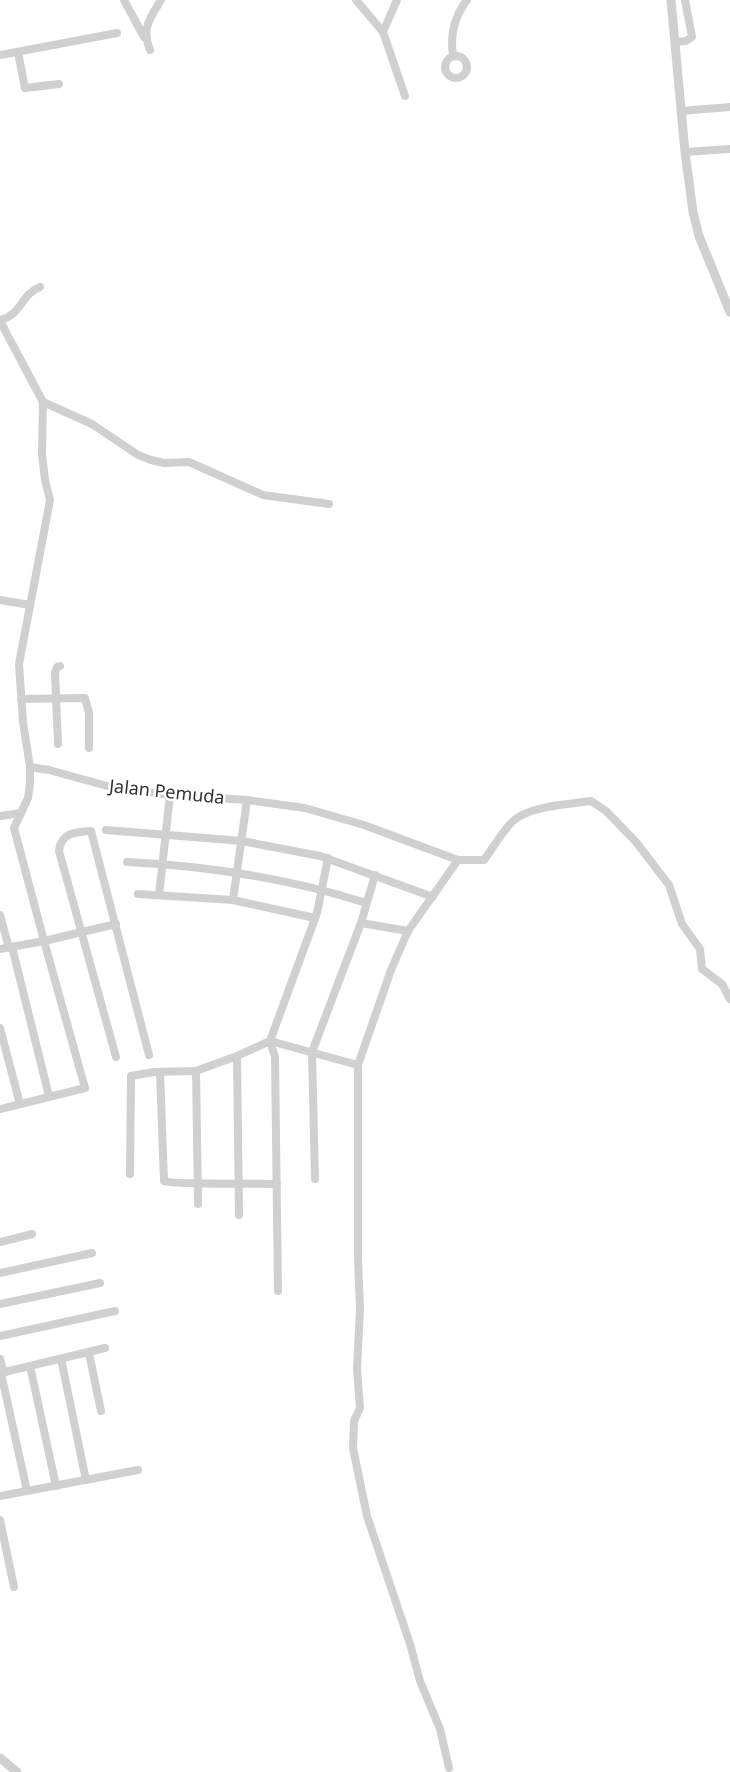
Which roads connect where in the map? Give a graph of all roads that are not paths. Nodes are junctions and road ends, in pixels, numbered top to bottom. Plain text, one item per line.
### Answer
1 (124, 0) edge
2 (162, 0) edge
3 (356, 0) edge
4 (397, 0) edge
5 (467, 0) edge
6 (671, 0) edge
7 (685, 0) edge
8 (151, 16) junction
9 (138, 24) junction
10 (383, 32) junction
11 (117, 33) dead end
12 (144, 37) junction
13 (674, 42) junction
14 (150, 50) dead end
15 (18, 52) junction
16 (0, 55) edge
17 (453, 55) dead end
18 (60, 84) dead end
19 (405, 96) dead end
20 (730, 107) edge
21 (681, 111) junction
22 (730, 149) edge
23 (685, 152) junction
24 (40, 287) dead end
25 (730, 312) edge
26 (0, 320) edge
27 (42, 402) junction
28 (329, 504) dead end
29 (0, 600) edge
30 (30, 605) junction
31 (60, 666) dead end
32 (55, 699) junction
33 (21, 700) junction
34 (58, 744) dead end
35 (89, 748) dead end
36 (30, 767) junction
37 (170, 795) junction
38 (247, 800) junction
39 (21, 813) junction
40 (0, 816) edge
41 (106, 830) dead end
42 (166, 834) junction
43 (242, 841) junction
44 (328, 858) junction
45 (458, 860) junction
46 (127, 862) dead end
47 (163, 864) junction
48 (237, 871) junction
49 (375, 875) junction
50 (322, 889) junction
51 (138, 894) dead end
52 (160, 895) junction
53 (433, 897) junction
54 (233, 900) junction
55 (366, 903) junction
56 (0, 915) edge
57 (315, 918) junction
58 (361, 923) junction
59 (116, 924) junction
60 (408, 931) junction
61 (82, 932) junction
62 (44, 941) junction
63 (11, 947) junction
64 (0, 950) edge
65 (730, 999) edge
66 (0, 1028) edge
67 (270, 1041) junction
68 (312, 1052) junction
69 (149, 1055) dead end
70 (237, 1056) junction
71 (116, 1057) dead end
72 (358, 1065) junction
73 (196, 1071) junction
74 (160, 1072) junction
75 (48, 1096) junction
76 (20, 1104) junction
77 (0, 1109) edge
78 (130, 1174) dead end
79 (315, 1179) dead end
80 (197, 1182) junction
81 (239, 1183) junction
82 (277, 1184) junction
83 (198, 1204) dead end
84 (239, 1216) dead end
85 (32, 1234) dead end
86 (0, 1242) edge
87 (92, 1253) dead end
88 (0, 1273) edge
89 (100, 1283) dead end
90 (278, 1291) dead end
91 (0, 1304) edge
92 (115, 1311) dead end
93 (0, 1336) edge
94 (105, 1348) dead end
95 (89, 1353) junction
96 (0, 1358) edge
97 (61, 1359) junction
98 (30, 1366) junction
99 (2, 1373) edge
100 (101, 1411) dead end
101 (138, 1470) dead end
102 (86, 1480) junction
103 (56, 1486) junction
104 (26, 1491) junction
105 (0, 1496) edge
106 (0, 1520) edge
107 (14, 1587) dead end
108 (0, 1758) edge
109 (449, 1768) dead end
110 (17, 1772) edge

1 - 9 street
2 - 8 street
3 - 10 street
4 - 10 street
5 - 17 street
6 - 13 street
7 - 13 street
8 - 9 street
8 - 12 street
9 - 12 street
10 - 19 street
11 - 15 street
12 - 14 street
13 - 21 street
15 - 16 street
15 - 18 street
20 - 21 street
21 - 23 street
22 - 23 street
23 - 25 street
24 - 26 street
26 - 27 street
27 - 28 street
27 - 30 street
29 - 30 street
30 - 33 street
31 - 32 street
32 - 33 street
32 - 34 street
32 - 35 street
33 - 36 street
36 - 37 street, Jalan Pemuda
36 - 39 street
37 - 38 street, Jalan Pemuda
37 - 42 street
38 - 43 street
38 - 45 street, Jalan Pemuda
39 - 40 street
39 - 62 street
41 - 42 street
42 - 43 street
42 - 47 street
43 - 44 street
43 - 48 street
44 - 49 street
44 - 50 street
45 - 53 street
45 - 65 street
46 - 47 street
47 - 48 street
47 - 52 street
48 - 50 street
48 - 54 street
49 - 53 street
49 - 55 street
50 - 55 street
50 - 57 street
51 - 52 street
52 - 54 street
53 - 60 street
54 - 57 street
55 - 58 street
56 - 63 street
57 - 67 street
58 - 60 street
58 - 68 street
59 - 61 street
59 - 61 street
59 - 69 street
60 - 72 street
61 - 62 street
61 - 71 street
62 - 63 street
62 - 75 street
63 - 64 street
63 - 75 street
66 - 76 street
67 - 68 street
67 - 70 street
67 - 82 street
68 - 72 street
68 - 79 street
70 - 73 street
70 - 81 street
72 - 109 street
73 - 74 street
73 - 80 street
74 - 78 street
74 - 80 street
75 - 76 street
76 - 77 street
80 - 81 street
80 - 83 street
81 - 82 street
81 - 84 street
82 - 90 street
85 - 86 street
87 - 88 street
89 - 91 street
92 - 93 street
94 - 95 street
95 - 97 street
95 - 100 street
96 - 99 street
97 - 98 street
97 - 102 street
98 - 99 street
98 - 103 street
99 - 104 street
101 - 102 street
102 - 103 street
103 - 104 street
104 - 105 street
106 - 107 street
108 - 110 street

